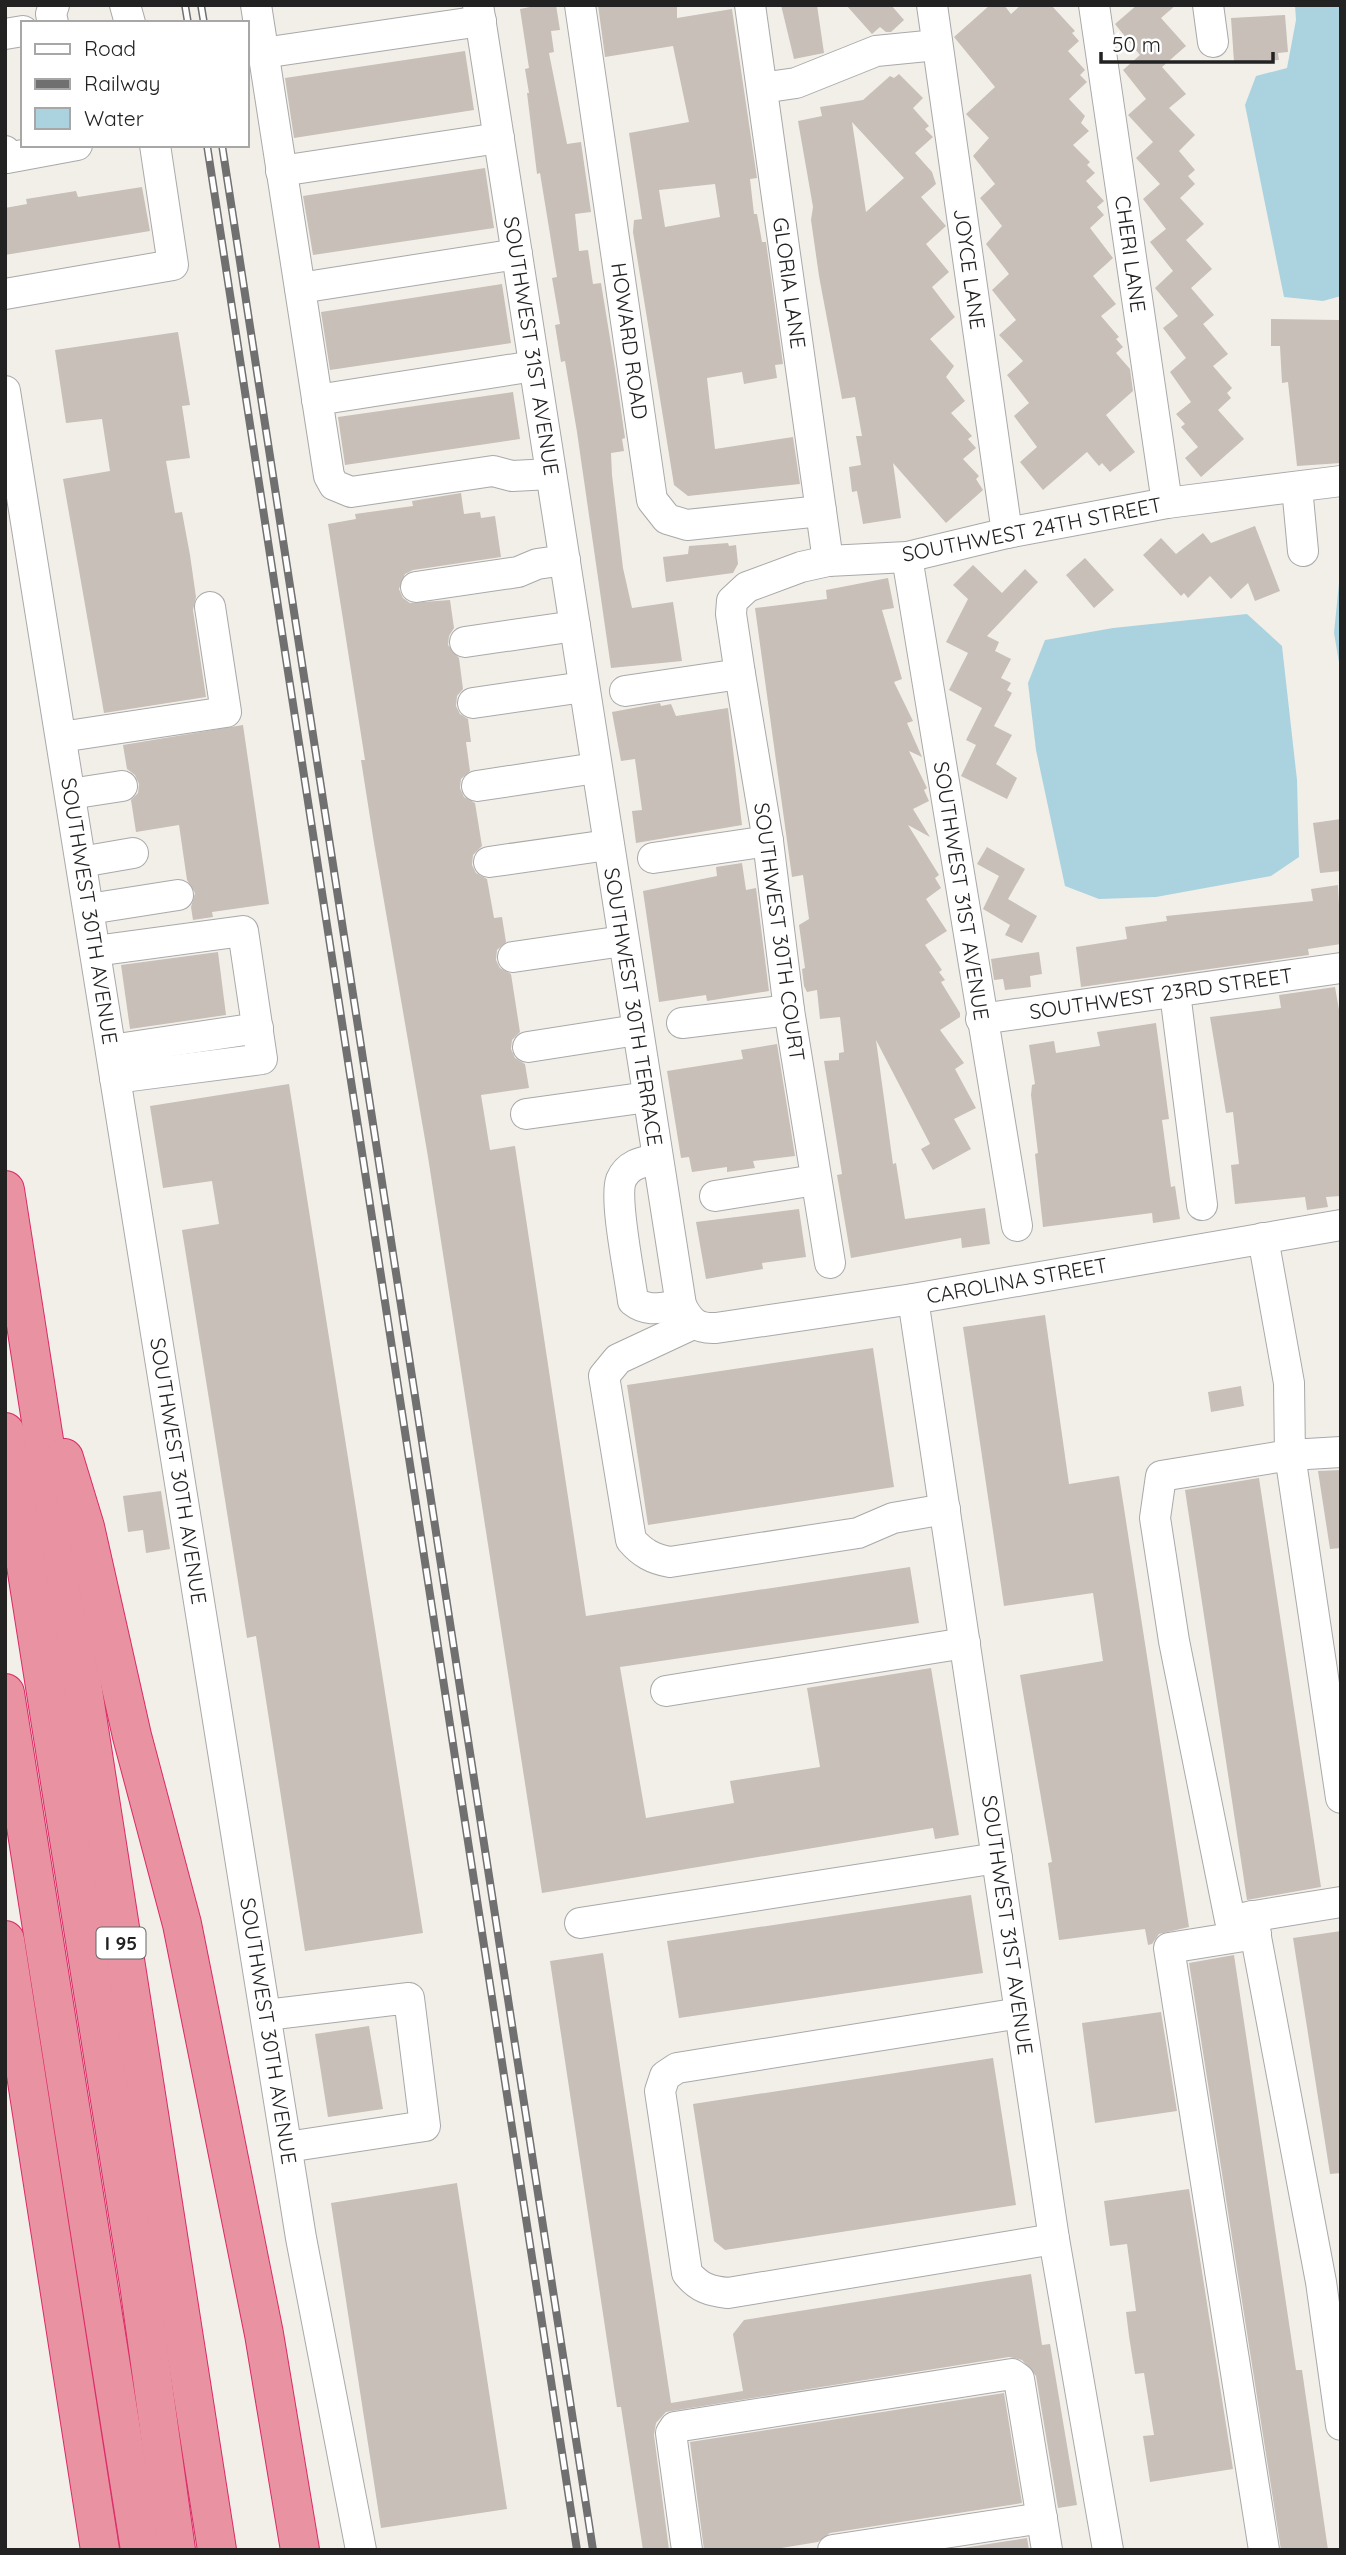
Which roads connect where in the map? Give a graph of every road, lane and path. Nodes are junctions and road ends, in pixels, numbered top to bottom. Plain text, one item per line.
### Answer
1 (256, 5) edge
2 (580, 5) edge
3 (750, 5) edge
4 (932, 5) edge
5 (1094, 5) edge
6 (1208, 5) edge
7 (480, 13) edge
8 (1213, 42) dead end
9 (937, 45) junction
10 (264, 53) junction
11 (762, 88) junction
12 (499, 138) junction
13 (66, 147) edge
14 (155, 147) edge
15 (5, 151) edge
16 (281, 171) junction
17 (517, 254) junction
18 (300, 288) junction
19 (5, 294) edge
20 (534, 366) junction
21 (5, 391) edge
22 (317, 400) junction
23 (551, 474) junction
24 (1341, 481) edge
25 (1297, 487) junction
26 (1167, 503) junction
27 (821, 511) junction
28 (1007, 533) junction
29 (1303, 551) dead end
30 (906, 557) junction
31 (565, 560) junction
32 (828, 561) junction
33 (416, 587) dead end
34 (732, 601) joint
35 (210, 607) dead end
36 (575, 626) junction
37 (465, 642) dead end
38 (740, 674) junction
39 (584, 687) junction
40 (625, 691) dead end
41 (474, 703) dead end
42 (61, 737) junction
43 (596, 768) junction
44 (122, 786) dead end
45 (477, 786) dead end
46 (70, 794) junction
47 (768, 841) junction
48 (608, 845) junction
49 (133, 853) dead end
50 (653, 858) dead end
51 (80, 862) junction
52 (489, 862) dead end
53 (178, 895) dead end
54 (89, 909) junction
55 (623, 941) junction
56 (95, 951) junction
57 (513, 957) dead end
58 (1341, 968) edge
59 (1175, 993) junction
60 (789, 1010) junction
61 (981, 1019) junction
62 (682, 1023) dead end
63 (637, 1030) junction
64 (528, 1047) dead end
65 (113, 1064) junction
66 (648, 1097) junction
67 (526, 1114) dead end
68 (657, 1159) junction
69 (815, 1181) junction
70 (5, 1190) edge
71 (715, 1196) dead end
72 (1202, 1205) dead end
73 (1341, 1225) edge
74 (1017, 1226) dead end
75 (1264, 1238) junction
76 (830, 1263) dead end
77 (913, 1299) junction
78 (687, 1314) junction
79 (26, 1336) junction
80 (5, 1432) edge
81 (1341, 1452) edge
82 (1290, 1455) junction
83 (945, 1510) junction
84 (965, 1643) junction
85 (666, 1691) dead end
86 (5, 1693) edge
87 (1341, 1798) edge
88 (997, 1858) junction
89 (1341, 1902) edge
90 (580, 1923) dead end
91 (1246, 1924) junction
92 (5, 1940) edge
93 (1020, 2013) junction
94 (266, 2015) junction
95 (287, 2147) junction
96 (1054, 2239) junction
97 (1341, 2425) edge
98 (1042, 2518) junction
99 (100, 2550) edge
100 (140, 2550) edge
101 (176, 2550) edge
102 (217, 2550) edge
103 (300, 2550) edge
104 (361, 2550) edge
105 (687, 2550) edge
106 (833, 2550) edge
107 (1047, 2550) edge
108 (1108, 2550) edge
109 (1264, 2550) edge

1 - 10 street
2 - 27 street, HOWARD ROAD
3 - 11 street, GLORIA LANE
4 - 9 street, JOYCE LANE
5 - 26 street, CHERI LANE
6 - 8 street
7 - 10 street
7 - 12 street, SOUTHWEST 31ST AVENUE
9 - 11 street
9 - 28 street, JOYCE LANE
10 - 16 street
11 - 27 street, GLORIA LANE
12 - 16 street
12 - 17 street, SOUTHWEST 31ST AVENUE
13 - 15 street
14 - 19 street
16 - 18 street
17 - 18 street
17 - 20 street, SOUTHWEST 31ST AVENUE
18 - 22 street
20 - 22 street
20 - 23 street, SOUTHWEST 31ST AVENUE
21 - 42 street, SOUTHWEST 30TH AVENUE
22 - 23 street
23 - 31 street, SOUTHWEST 31ST AVENUE
24 - 25 street, SOUTHWEST 24TH STREET
25 - 26 street, SOUTHWEST 24TH STREET
25 - 29 street
26 - 28 street, SOUTHWEST 24TH STREET
27 - 32 street, GLORIA LANE
28 - 30 street, SOUTHWEST 24TH STREET
30 - 32 street, SOUTHWEST 24TH STREET
30 - 61 street, SOUTHWEST 31ST AVENUE
31 - 33 street
31 - 36 street, SOUTHWEST 31ST AVENUE
32 - 34 street, SOUTHWEST 24TH STREET
34 - 38 street, SOUTHWEST 30TH COURT
35 - 42 street
36 - 37 street
36 - 39 street, SOUTHWEST 31ST AVENUE
38 - 40 street
38 - 47 street, SOUTHWEST 30TH COURT
39 - 41 street
39 - 43 street, SOUTHWEST 30TH TERRACE
42 - 46 street, SOUTHWEST 30TH AVENUE
43 - 45 street
43 - 48 street, SOUTHWEST 30TH TERRACE
44 - 46 street
46 - 51 street, SOUTHWEST 30TH AVENUE
47 - 50 street
47 - 60 street, SOUTHWEST 30TH COURT
48 - 52 street
48 - 55 street, SOUTHWEST 30TH TERRACE
49 - 51 street
51 - 54 street, SOUTHWEST 30TH AVENUE
53 - 54 street
54 - 56 street, SOUTHWEST 30TH AVENUE
55 - 57 street
55 - 63 street, SOUTHWEST 30TH TERRACE
56 - 65 street, SOUTHWEST 30TH AVENUE
56 - 65 street
58 - 59 street, SOUTHWEST 23RD STREET
59 - 61 street, SOUTHWEST 23RD STREET
59 - 72 street
60 - 62 street
60 - 69 street, SOUTHWEST 30TH COURT
61 - 74 street, SOUTHWEST 31ST AVENUE
63 - 64 street
63 - 66 street, SOUTHWEST 30TH TERRACE
65 - 94 street, SOUTHWEST 30TH AVENUE
66 - 67 street
66 - 68 street, SOUTHWEST 30TH TERRACE
68 - 78 street, SOUTHWEST 30TH TERRACE
68 - 78 street, CAROLINA STREET
69 - 71 street
69 - 76 street, SOUTHWEST 30TH COURT
70 - 79 highway, I 95
73 - 75 street, CAROLINA STREET
75 - 77 street, CAROLINA STREET
75 - 82 street
77 - 78 street, CAROLINA STREET
77 - 83 street, SOUTHWEST 31ST AVENUE
78 - 83 street
79 - 102 highway, I 95
79 - 103 highway
80 - 101 highway
81 - 82 street
82 - 87 street
82 - 91 street
83 - 84 street, SOUTHWEST 31ST AVENUE
84 - 85 street
84 - 88 street, SOUTHWEST 31ST AVENUE
86 - 100 highway
88 - 90 street
88 - 93 street, SOUTHWEST 31ST AVENUE
89 - 91 street
91 - 97 street
91 - 109 street
92 - 99 highway
93 - 96 street, SOUTHWEST 31ST AVENUE
93 - 96 street
94 - 95 street, SOUTHWEST 30TH AVENUE
94 - 95 street
95 - 104 street, SOUTHWEST 30TH AVENUE
96 - 108 street, SOUTHWEST 31ST AVENUE
98 - 105 street
98 - 106 street
98 - 107 street

